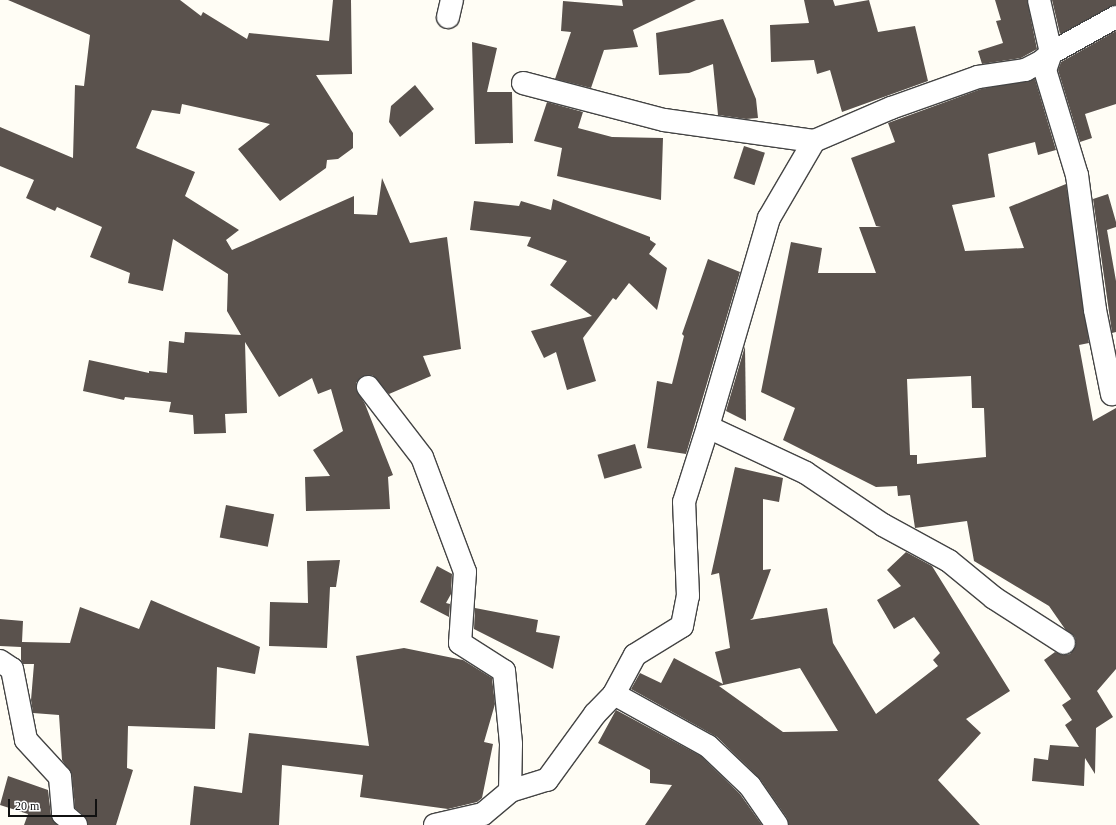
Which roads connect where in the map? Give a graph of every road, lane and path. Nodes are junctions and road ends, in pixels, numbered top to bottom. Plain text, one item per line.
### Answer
1 (1039, 0) edge
2 (1116, 17) edge
3 (1051, 53) junction
4 (523, 83) dead end
5 (814, 141) junction
6 (368, 387) dead end
7 (1112, 394) dead end
8 (708, 427) junction
9 (1064, 642) dead end
10 (0, 661) edge
11 (614, 694) junction
12 (510, 791) junction
13 (76, 825) edge
14 (435, 825) edge
15 (777, 825) edge

1 - 3 street
2 - 3 street
3 - 5 street
3 - 7 street
4 - 5 street
5 - 8 street
6 - 12 street
8 - 9 street
8 - 11 street
10 - 13 street
11 - 12 street
11 - 15 street
12 - 14 street

